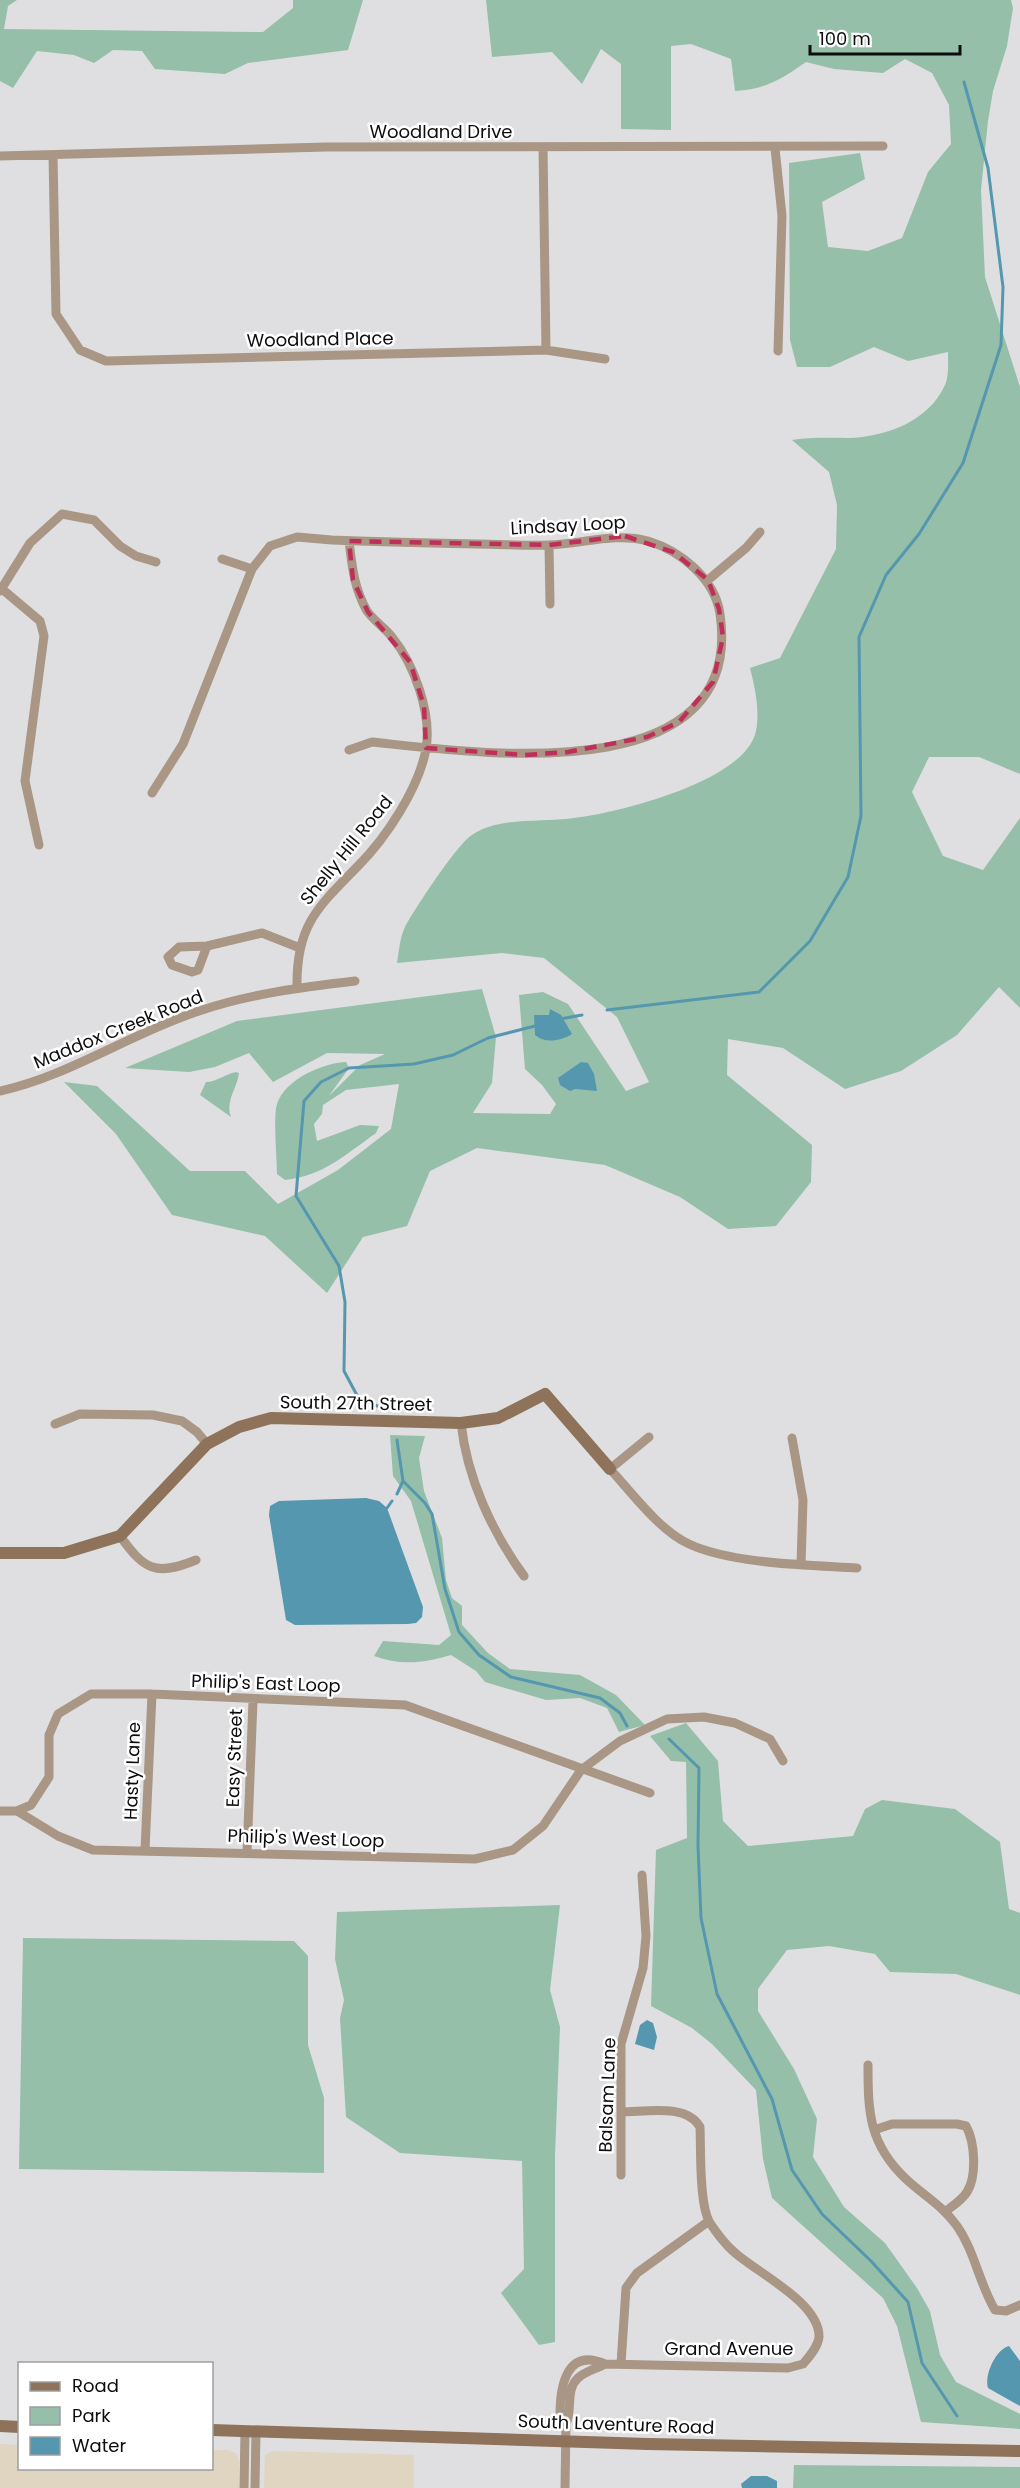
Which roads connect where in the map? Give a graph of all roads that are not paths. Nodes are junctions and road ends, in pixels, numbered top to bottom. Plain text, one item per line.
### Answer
1 (883, 146) dead end
2 (543, 148) junction
3 (775, 148) junction
4 (53, 155) junction
5 (0, 156) edge
6 (546, 350) junction
7 (778, 351) dead end
8 (605, 359) dead end
9 (759, 532) dead end
10 (349, 541) junction
11 (549, 545) junction
12 (222, 559) dead end
13 (156, 562) dead end
14 (252, 569) junction
15 (708, 580) junction
16 (1, 590) edge
17 (550, 604) dead end
18 (426, 748) junction
19 (349, 750) dead end
20 (152, 793) dead end
21 (39, 845) dead end
22 (207, 946) dead end
23 (300, 948) junction
24 (355, 981) dead end
25 (297, 987) junction
26 (0, 1091) edge
27 (55, 1424) dead end
28 (461, 1424) junction
29 (649, 1437) dead end
30 (792, 1438) dead end
31 (207, 1444) junction
32 (610, 1469) junction
33 (120, 1536) junction
34 (0, 1552) edge
35 (196, 1560) dead end
36 (801, 1565) junction
37 (857, 1568) dead end
38 (524, 1576) dead end
39 (152, 1694) junction
40 (253, 1701) junction
41 (783, 1761) dead end
42 (581, 1770) junction
43 (650, 1793) dead end
44 (0, 1811) edge
45 (17, 1811) junction
46 (145, 1850) junction
47 (247, 1853) junction
48 (642, 1875) dead end
49 (868, 2065) dead end
50 (621, 2112) junction
51 (874, 2130) junction
52 (621, 2175) dead end
53 (946, 2211) junction
54 (709, 2221) junction
55 (1020, 2305) edge
56 (621, 2364) junction
57 (0, 2426) edge
58 (18, 2427) edge
59 (213, 2430) edge
60 (250, 2431) junction
61 (566, 2441) junction
62 (1020, 2451) edge
63 (244, 2488) edge
64 (255, 2488) edge
65 (565, 2488) edge

1 - 3 street, Woodland Drive
2 - 3 street, Woodland Drive
2 - 4 street, Woodland Drive
2 - 6 street
3 - 7 street
4 - 5 street, Woodland Drive
4 - 6 street, Woodland Place
6 - 8 street, Woodland Place
9 - 15 street
10 - 11 street, Lindsay Loop
10 - 14 street, Lindsay Loop
10 - 18 street, Shelly Hill Road
11 - 15 street, Lindsay Loop
11 - 17 street
12 - 14 street
13 - 16 street
14 - 20 street, Lindsay Loop
15 - 18 street
16 - 21 street
18 - 19 street
18 - 23 street, Shelly Hill Road
22 - 23 street
23 - 25 street, Shelly Hill Road
24 - 25 street, Maddox Creek Road
25 - 26 street, Maddox Creek Road
27 - 31 street
28 - 31 street, South 27th Street
28 - 32 street, South 27th Street
28 - 38 street
29 - 32 street
30 - 36 street
31 - 33 street, South 27th Street
32 - 36 street
33 - 34 street
33 - 35 street
36 - 37 street
39 - 40 street, Philip's East Loop
39 - 45 street, Philip's East Loop
39 - 46 street, Hasty Lane
40 - 42 street, Philip's East Loop
40 - 47 street, Easy Street
41 - 42 street, Philip's West Loop
42 - 43 street, Philip's East Loop
42 - 47 street, Philip's West Loop
44 - 45 street
45 - 46 street, Philip's West Loop
46 - 47 street, Philip's West Loop
48 - 50 street, Balsam Lane
49 - 51 street
50 - 52 street, Balsam Lane
50 - 54 street, Grand Avenue
51 - 53 street
51 - 53 street
53 - 55 street
54 - 56 street
54 - 56 street, Grand Avenue
56 - 61 street, Grand Avenue
57 - 58 street
59 - 60 street, South Laventure Road
60 - 61 street, South Laventure Road
60 - 63 street
60 - 64 street
61 - 62 street, South Laventure Road
61 - 65 street, Grand Avenue

